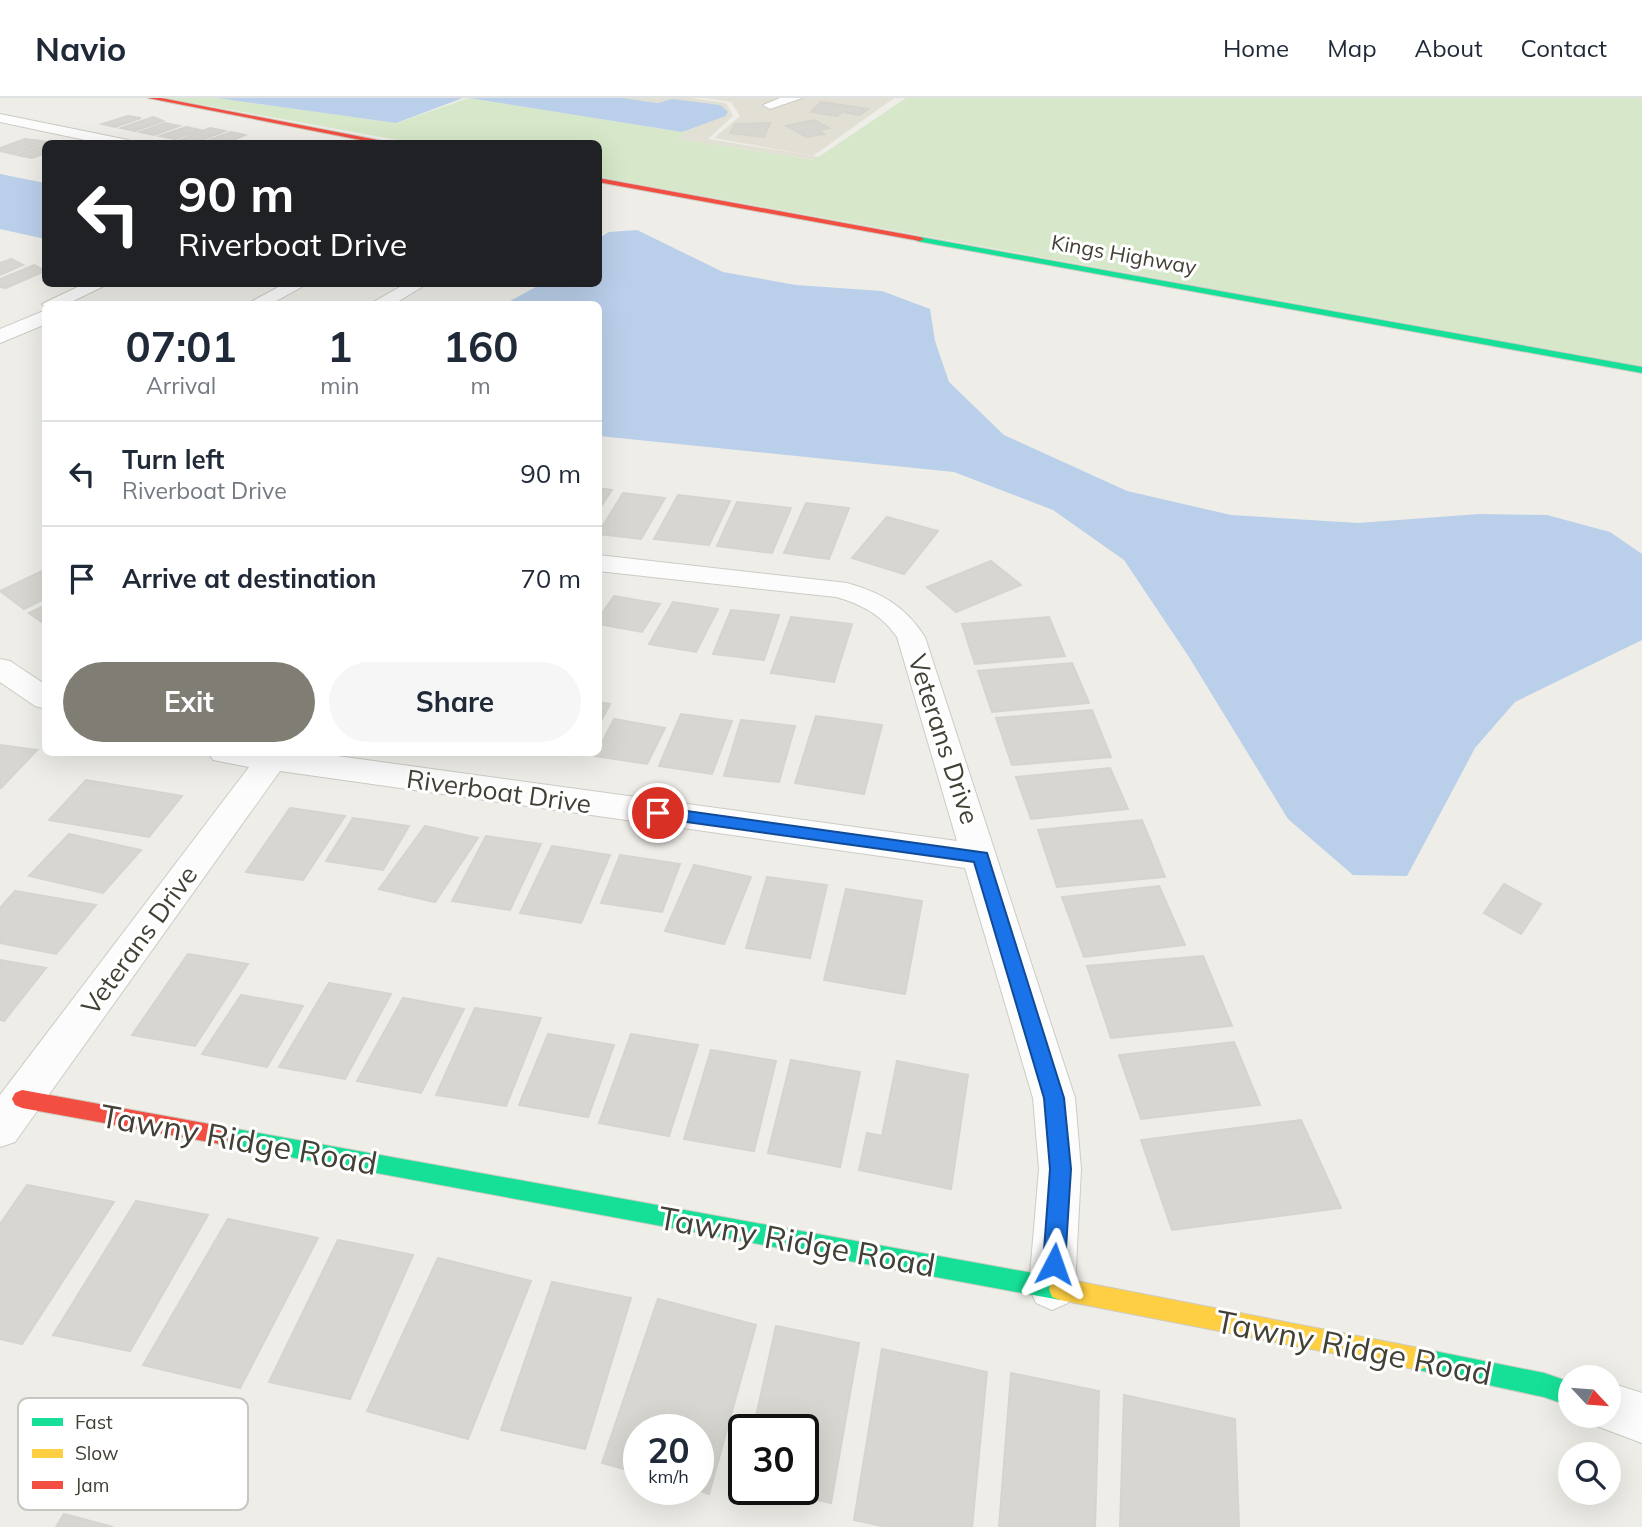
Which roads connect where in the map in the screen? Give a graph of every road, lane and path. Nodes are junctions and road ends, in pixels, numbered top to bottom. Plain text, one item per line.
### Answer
1 (151, 98) edge
2 (795, 98) edge
3 (770, 105) dead end
4 (0, 117) edge
5 (42, 126) junction
6 (10, 136) dead end
7 (109, 140) edge
8 (374, 140) edge
9 (602, 182) edge
10 (92, 287) edge
11 (109, 287) edge
12 (292, 287) edge
13 (412, 287) edge
14 (59, 301) edge
15 (77, 301) edge
16 (263, 301) edge
17 (386, 301) edge
18 (0, 312) edge
19 (38, 317) edge
20 (0, 328) edge
21 (0, 337) edge
22 (1642, 370) edge
23 (602, 563) edge
24 (1, 670) edge
25 (42, 696) edge
26 (275, 756) edge
27 (981, 857) junction
28 (22, 1099) junction
29 (0, 1128) edge
30 (1052, 1287) junction
31 (1558, 1390) edge
32 (1621, 1411) edge
33 (1642, 1418) edge

1 - 8 street
2 - 3 street
4 - 5 street
5 - 6 street
5 - 7 street
9 - 22 street, Kings Highway
10 - 14 street
11 - 15 street
12 - 16 street
13 - 17 street
18 - 19 street
19 - 20 street
19 - 21 street
23 - 27 street, Veterans Drive
24 - 25 street
26 - 27 street, Riverboat Drive
26 - 28 street, Veterans Drive
27 - 30 street, Veterans Drive
28 - 29 street, Veterans Drive
28 - 30 street, Tawny Ridge Road
30 - 31 street, Tawny Ridge Road
32 - 33 street

